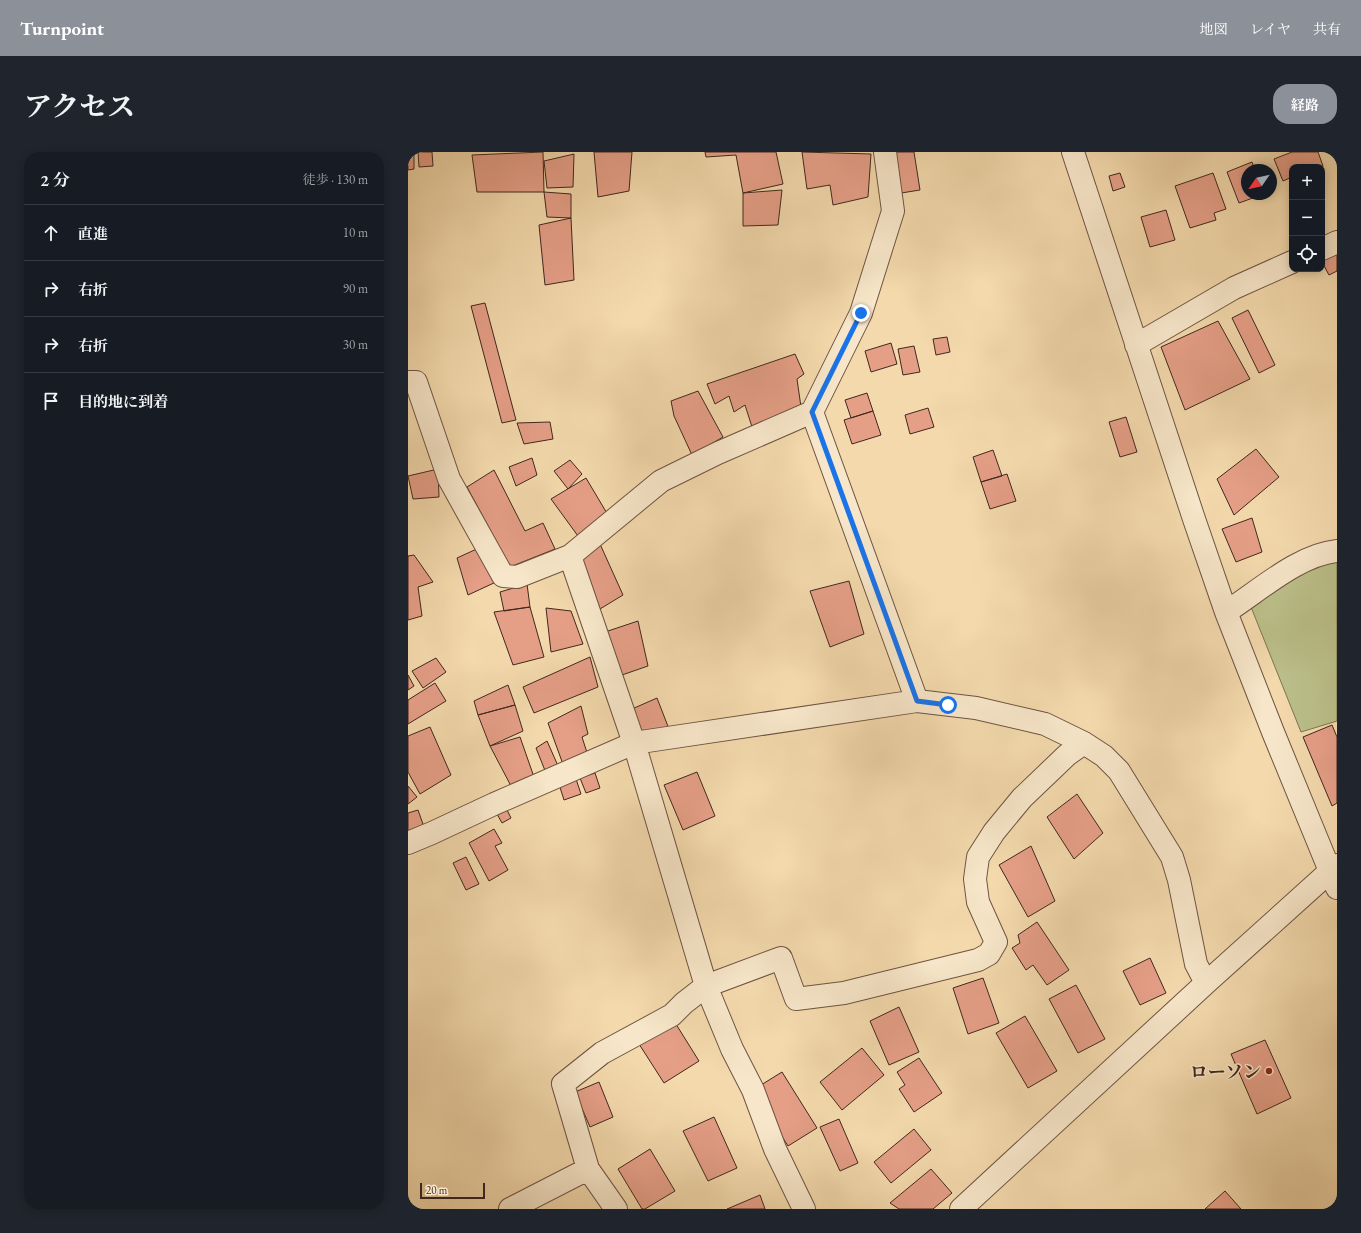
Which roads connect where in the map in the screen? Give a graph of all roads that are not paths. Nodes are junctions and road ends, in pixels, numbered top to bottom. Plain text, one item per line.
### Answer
1 (885, 152) edge
2 (1073, 152) edge
3 (1337, 242) edge
4 (1325, 248) edge
5 (1289, 263) edge
6 (1136, 345) junction
7 (408, 382) edge
8 (812, 412) junction
9 (1337, 551) edge
10 (570, 556) junction
11 (1226, 612) junction
12 (917, 701) junction
13 (634, 742) junction
14 (1084, 742) junction
15 (408, 843) edge
16 (1335, 875) edge
17 (1206, 983) junction
18 (706, 986) junction
19 (588, 1169) junction
20 (510, 1209) edge
21 (616, 1209) edge
22 (804, 1209) edge
23 (961, 1209) edge

1 - 8 street
2 - 6 street
3 - 4 street
5 - 6 street
6 - 11 street
7 - 10 street
8 - 10 street
8 - 12 street
9 - 11 street
10 - 13 street
11 - 16 street
12 - 13 street
12 - 14 street
13 - 15 street
13 - 18 street
14 - 17 street
14 - 18 street
16 - 17 street
17 - 23 street
18 - 19 street
18 - 22 street
19 - 20 street
19 - 21 street

